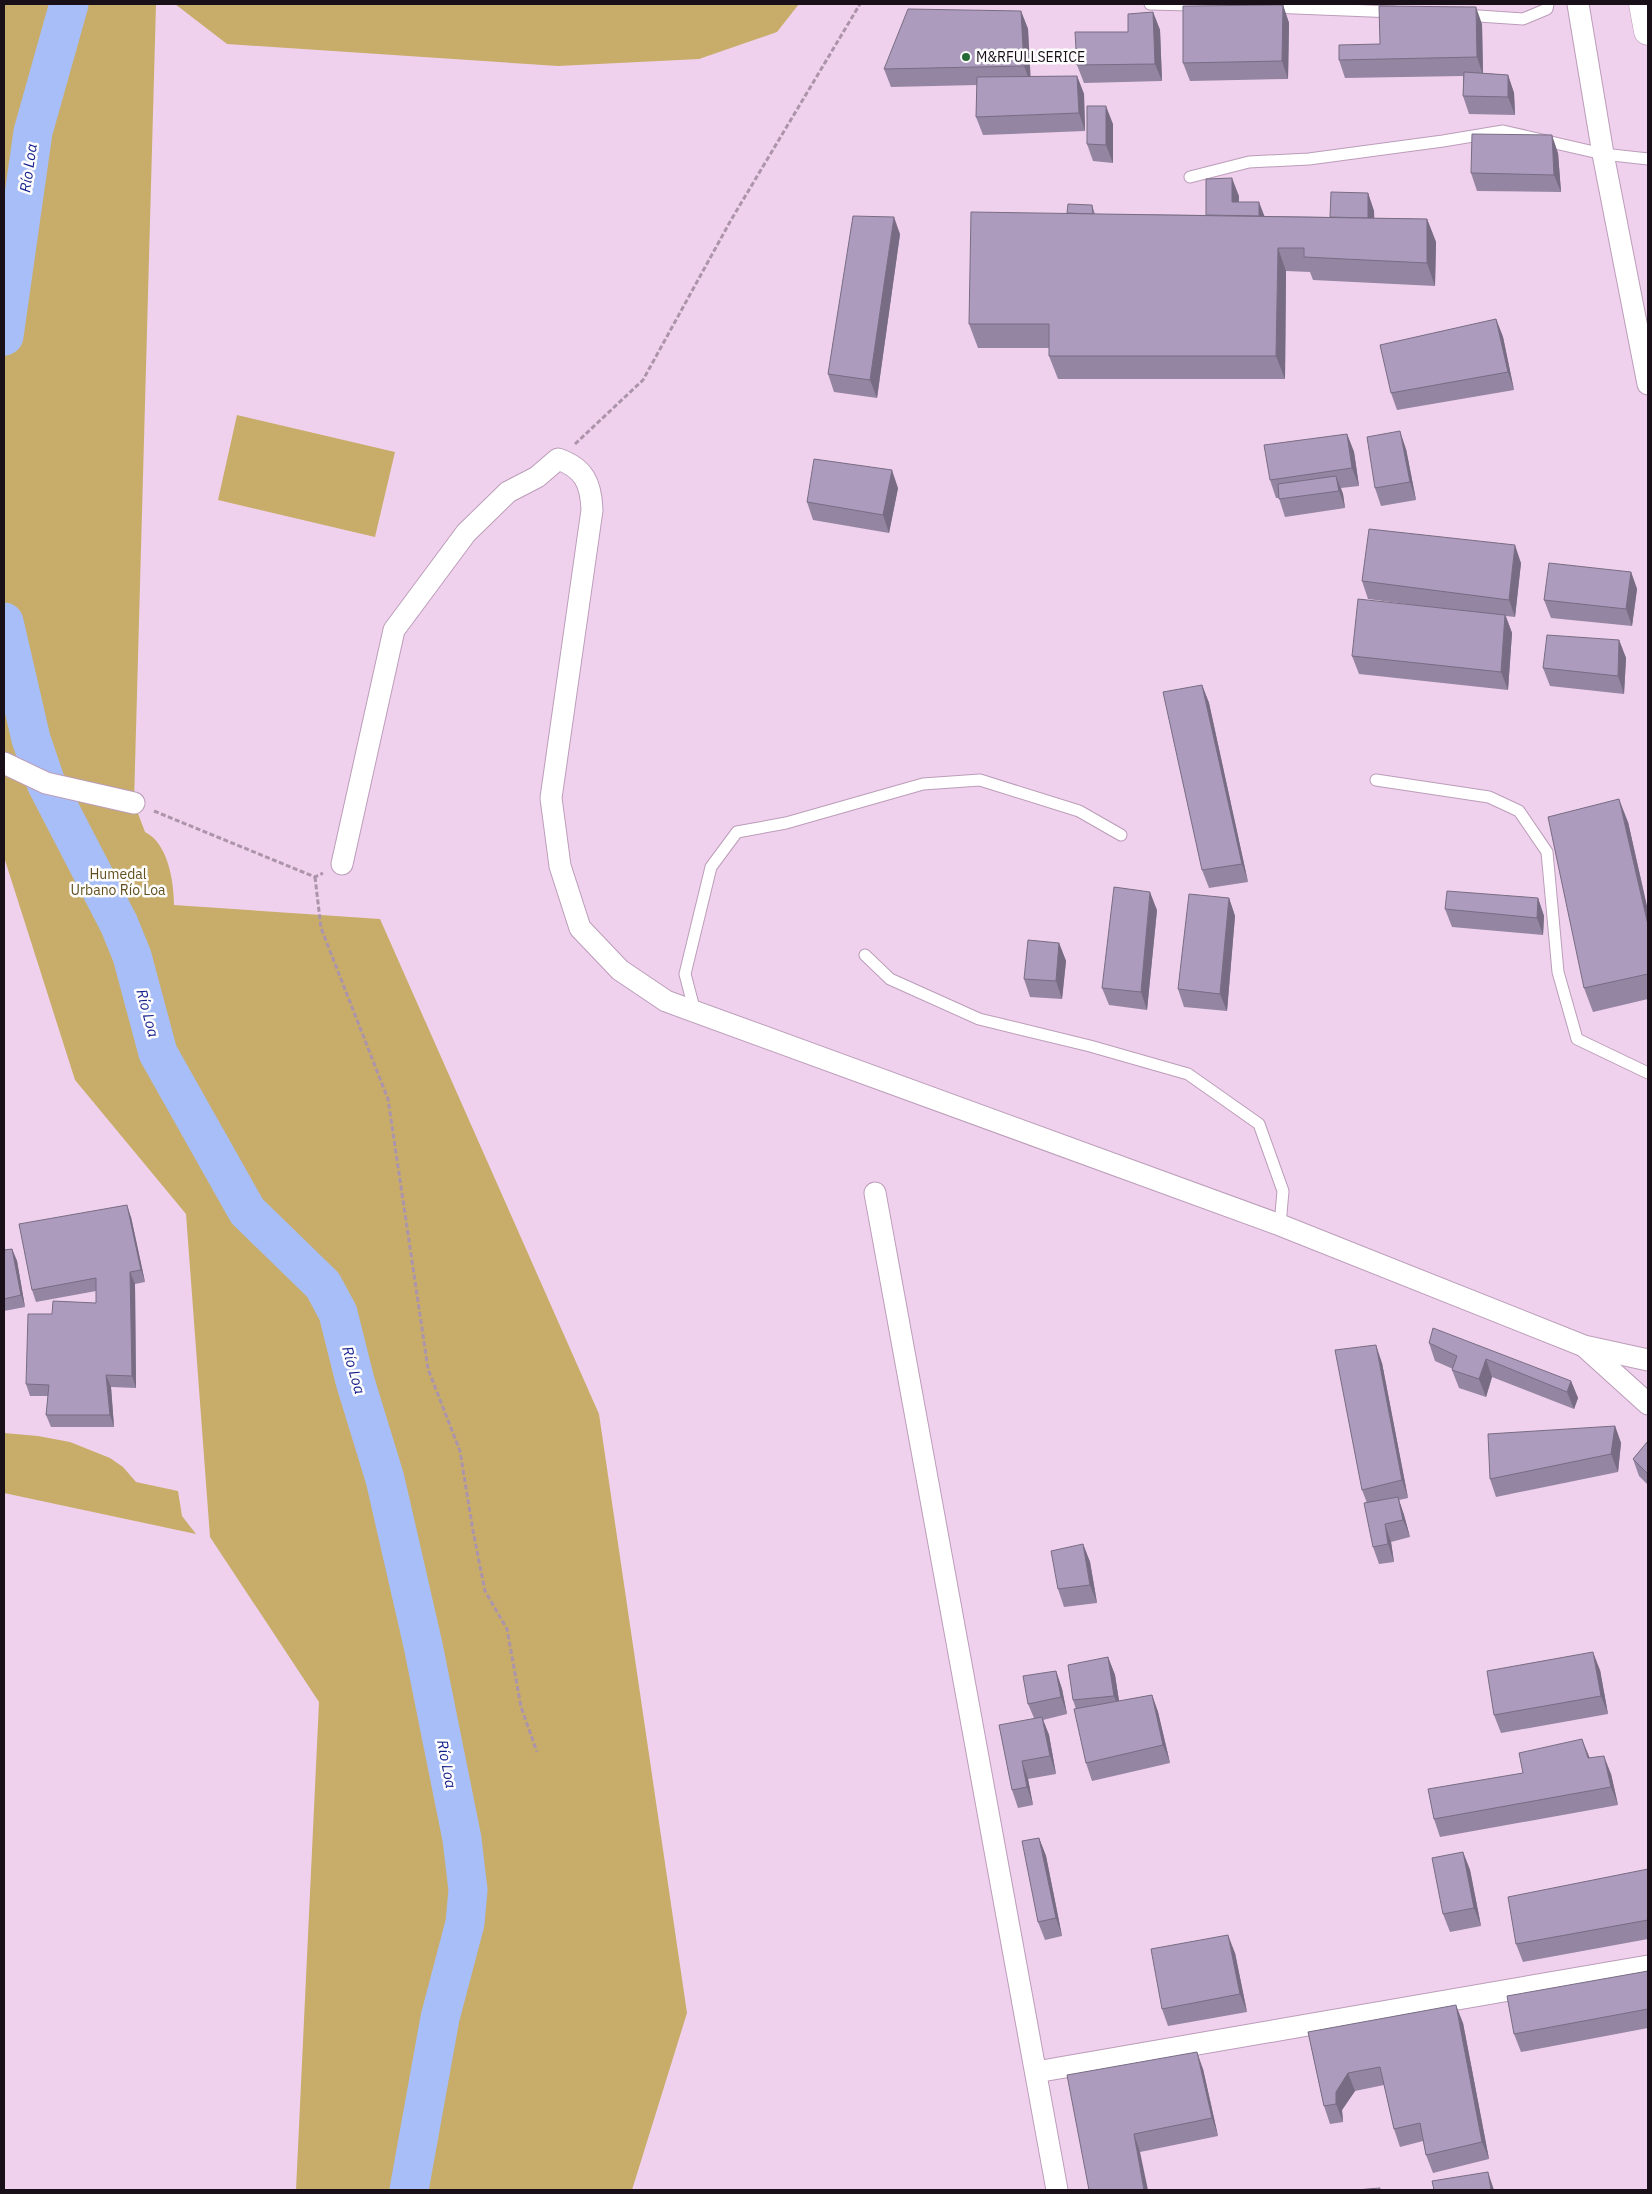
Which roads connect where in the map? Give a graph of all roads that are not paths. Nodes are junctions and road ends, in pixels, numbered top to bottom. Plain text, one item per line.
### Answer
1 (1150, 4) edge
2 (1548, 4) edge
3 (1578, 4) edge
4 (1643, 4) edge
5 (1408, 12) edge
6 (1456, 15) edge
7 (1648, 31) edge
8 (1604, 154) junction
9 (1648, 159) edge
10 (1190, 177) dead end
11 (1648, 384) edge
12 (4, 763) edge
13 (1376, 780) dead end
14 (134, 803) road end
15 (1121, 835) dead end
16 (342, 864) road end
17 (865, 955) dead end
18 (695, 1012) junction
19 (1648, 1073) edge
20 (875, 1193) dead end
21 (1280, 1225) junction
22 (1584, 1346) junction
23 (1648, 1360) edge
24 (1648, 1404) edge
25 (1648, 1966) edge
26 (1036, 2072) junction
27 (1057, 2190) edge

1 - 5 lane
2 - 6 lane
3 - 8 street
4 - 7 highway
8 - 9 lane
8 - 10 lane
8 - 11 street
12 - 14 street
13 - 19 lane
15 - 18 lane
16 - 18 street
17 - 21 lane
18 - 21 street
20 - 26 street
21 - 22 street
22 - 23 street
22 - 24 street
25 - 26 street
26 - 27 street

